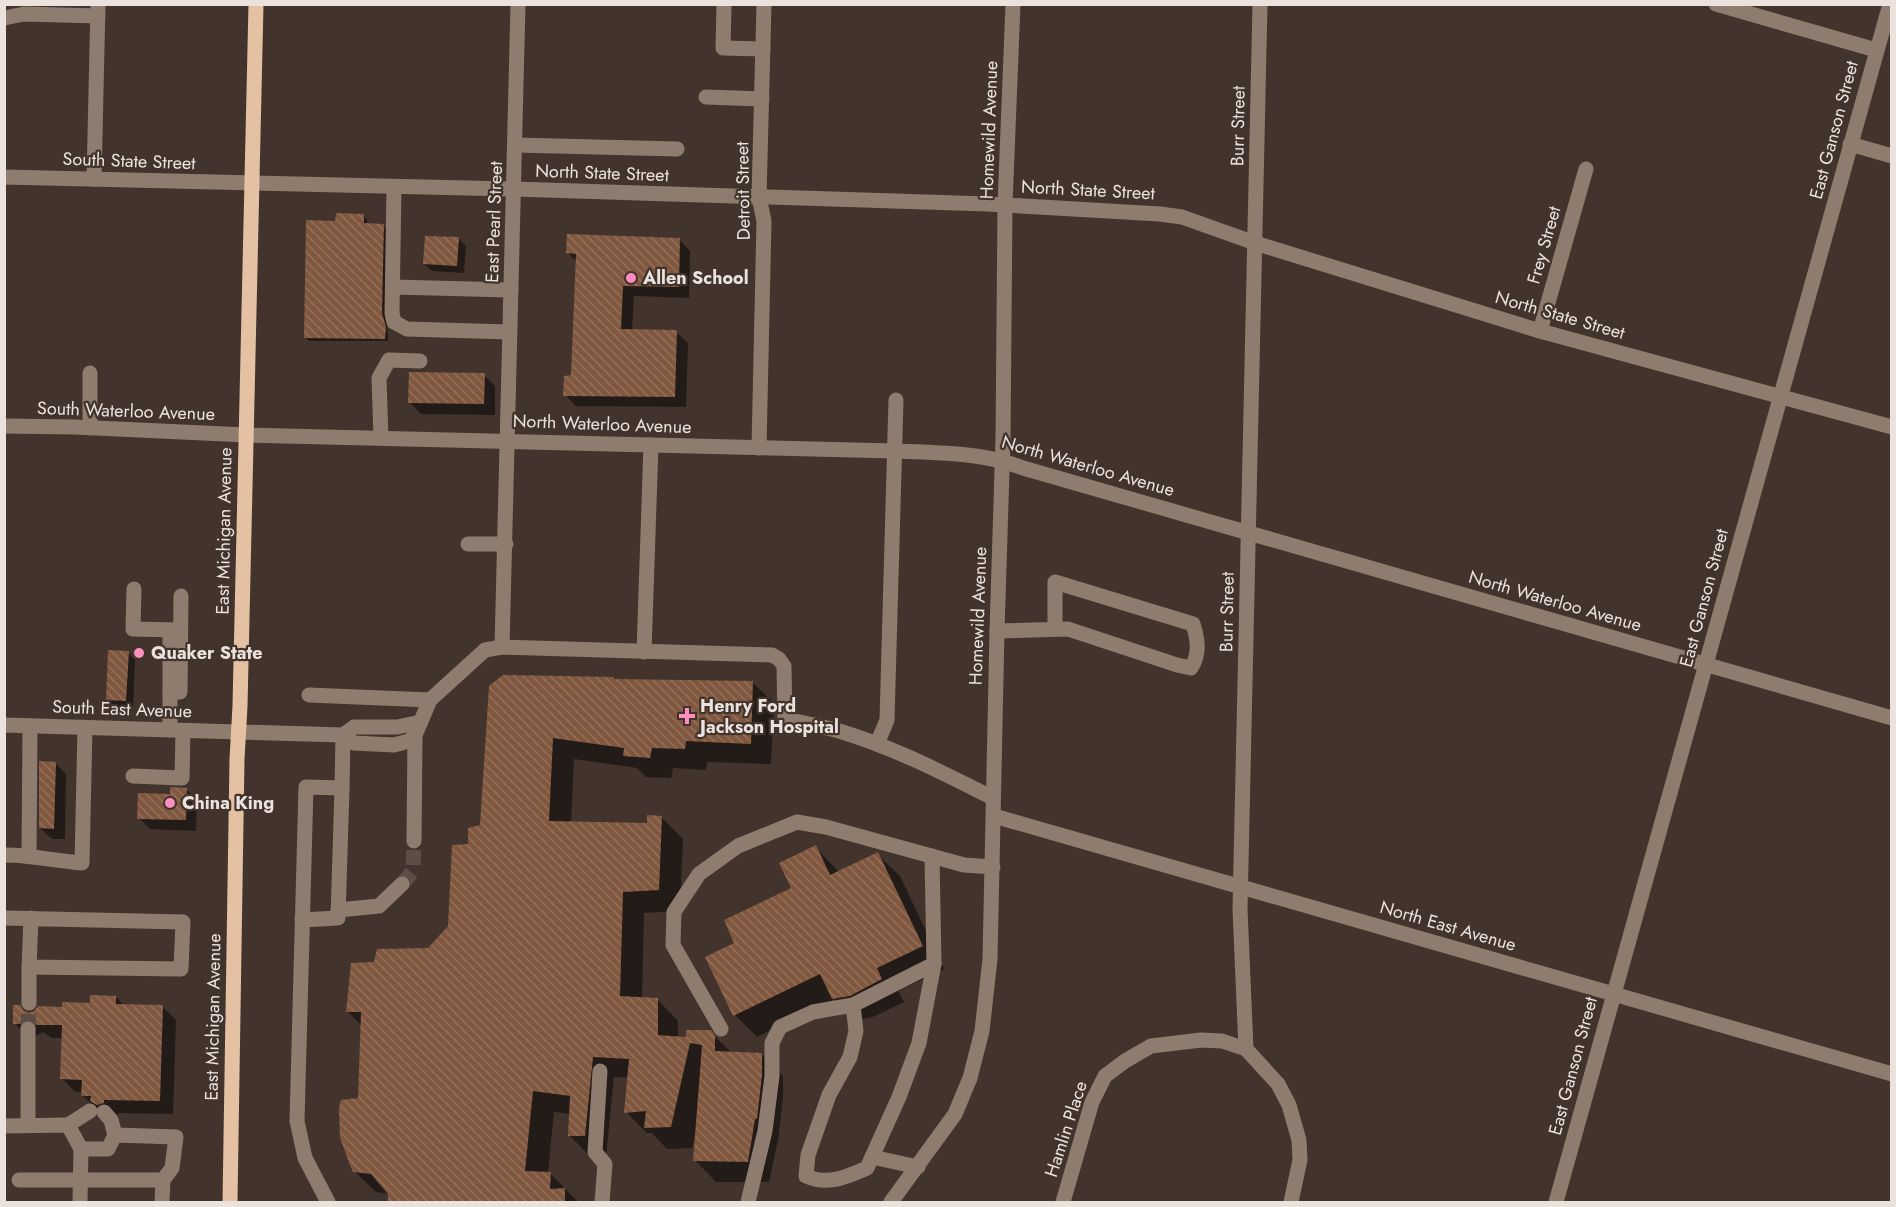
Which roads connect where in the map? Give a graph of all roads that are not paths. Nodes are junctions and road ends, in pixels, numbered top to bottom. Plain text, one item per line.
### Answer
1 (256, 4) edge
2 (518, 4) edge
3 (724, 4) edge
4 (764, 4) edge
5 (1013, 4) edge
6 (1260, 4) edge
7 (1716, 4) edge
8 (1890, 4) edge
9 (98, 10) edge
10 (4, 18) edge
11 (763, 49) junction
12 (1876, 50) junction
13 (706, 97) dead end
14 (762, 99) junction
15 (1850, 144) junction
16 (515, 145) junction
17 (677, 149) dead end
18 (1892, 156) edge
19 (1586, 169) dead end
20 (4, 177) edge
21 (94, 179) junction
22 (252, 184) junction
23 (394, 187) junction
24 (514, 189) junction
25 (759, 197) junction
26 (1005, 205) junction
27 (1255, 243) junction
28 (393, 288) junction
29 (511, 290) junction
30 (1540, 331) junction
31 (510, 332) junction
32 (420, 361) dead end
33 (90, 373) dead end
34 (1780, 396) junction
35 (896, 400) dead end
36 (4, 426) edge
37 (1892, 427) edge
38 (90, 428) junction
39 (246, 435) junction
40 (381, 438) junction
41 (507, 440) junction
42 (651, 445) junction
43 (759, 448) junction
44 (895, 451) junction
45 (1002, 460) junction
46 (1248, 532) junction
47 (468, 544) dead end
48 (506, 544) junction
49 (134, 589) dead end
50 (181, 596) dead end
51 (1055, 629) junction
52 (175, 630) junction
53 (997, 631) junction
54 (502, 647) junction
55 (644, 652) junction
56 (1706, 665) junction
57 (309, 695) dead end
58 (430, 700) junction
59 (1892, 718) edge
60 (4, 725) edge
61 (30, 726) junction
62 (86, 728) junction
63 (418, 728) junction
64 (176, 730) junction
65 (239, 732) junction
66 (343, 735) junction
67 (877, 744) junction
68 (133, 776) dead end
69 (342, 788) junction
70 (993, 798) junction
71 (994, 816) junction
72 (414, 841) tunnel mouth
73 (4, 855) edge
74 (29, 855) junction
75 (932, 856) junction
76 (993, 867) junction
77 (402, 884) tunnel mouth
78 (1241, 886) junction
79 (338, 910) junction
80 (4, 918) edge
81 (32, 918) junction
82 (302, 920) junction
83 (934, 964) junction
84 (29, 967) junction
85 (1613, 994) junction
86 (28, 1003) tunnel mouth
87 (853, 1005) junction
88 (28, 1029) tunnel mouth
89 (721, 1029) dead end
90 (1246, 1049) junction
91 (600, 1071) dead end
92 (1892, 1074) edge
93 (28, 1125) junction
94 (68, 1125) junction
95 (4, 1126) edge
96 (115, 1135) junction
97 (81, 1149) junction
98 (872, 1157) junction
99 (918, 1167) junction
100 (19, 1180) dead end
101 (80, 1180) junction
102 (163, 1180) junction
103 (80, 1203) edge
104 (162, 1203) edge
105 (230, 1203) edge
106 (328, 1203) edge
107 (602, 1203) edge
108 (748, 1203) edge
109 (891, 1203) edge
110 (1063, 1203) edge
111 (1291, 1203) edge
112 (1556, 1203) edge

1 - 22 main road, East Michigan Avenue
2 - 16 street, East Pearl Street
3 - 11 street
4 - 11 street, Detroit Street
5 - 26 street, Homewild Avenue
6 - 27 street, Burr Street
7 - 12 street
8 - 12 street, East Ganson Street
9 - 10 street
9 - 21 street
11 - 14 street, Detroit Street
12 - 15 street, East Ganson Street
13 - 14 street
14 - 25 street, Detroit Street
15 - 18 street
15 - 34 street, East Ganson Street
16 - 17 street
16 - 24 street, East Pearl Street
19 - 30 street, Frey Street
20 - 21 street, South State Street
21 - 22 street, South State Street
22 - 23 street, North State Street
22 - 39 main road, East Michigan Avenue
23 - 24 street, North State Street
23 - 28 street
24 - 25 street, North State Street
24 - 29 street, East Pearl Street
25 - 26 street, North State Street
25 - 43 street, Detroit Street
26 - 27 street, North State Street
26 - 45 street, Homewild Avenue
27 - 30 street, North State Street
27 - 46 street, Burr Street
28 - 29 street
28 - 31 street
29 - 31 street, East Pearl Street
30 - 34 street, North State Street
31 - 41 street, East Pearl Street
32 - 40 street
33 - 38 street
34 - 37 street, North State Street
34 - 56 street, East Ganson Street
35 - 44 street
36 - 38 street, South Waterloo Avenue
38 - 39 street, South Waterloo Avenue
39 - 40 street, North Waterloo Avenue
39 - 65 main road, East Michigan Avenue
40 - 41 street, North Waterloo Avenue
41 - 42 street, North Waterloo Avenue
41 - 48 street, East Pearl Street
42 - 43 street, North Waterloo Avenue
42 - 55 street
43 - 44 street, North Waterloo Avenue
44 - 45 street, North Waterloo Avenue
44 - 67 street
45 - 46 street, North Waterloo Avenue
45 - 53 street, Homewild Avenue
46 - 56 street, North Waterloo Avenue
46 - 78 street, Burr Street
47 - 48 street
48 - 54 street, East Pearl Street
49 - 52 street
50 - 52 street
51 - 51 street
51 - 53 street
52 - 64 street
53 - 70 street, Homewild Avenue
54 - 55 street
54 - 58 street
55 - 67 street
56 - 59 street, North Waterloo Avenue
56 - 85 street, East Ganson Street
57 - 58 street
58 - 63 street
60 - 61 street, South East Avenue
61 - 62 street, South East Avenue
61 - 74 street
62 - 64 street, South East Avenue
62 - 74 street
63 - 66 street, South East Avenue
63 - 72 street
64 - 65 street, South East Avenue
64 - 68 street
65 - 66 street, South East Avenue
65 - 105 main road, East Michigan Avenue
66 - 69 street
67 - 70 street
69 - 79 street
69 - 82 street
70 - 71 street, Homewild Avenue
71 - 76 street, Homewild Avenue
71 - 78 street, North East Avenue
73 - 74 street
75 - 76 street
75 - 83 street
75 - 89 street
76 - 99 street, Homewild Avenue
77 - 79 street
78 - 85 street, North East Avenue
78 - 90 street, Burr Street
79 - 82 street
80 - 81 street
81 - 84 street
81 - 84 street
82 - 106 street
83 - 87 street
83 - 98 street
84 - 86 street
85 - 92 street, North East Avenue
85 - 112 street, East Ganson Street
87 - 98 street
87 - 108 street
88 - 93 street
90 - 110 street, Hamlin Place
90 - 111 street
91 - 107 street
93 - 94 street
93 - 95 street
94 - 96 street
94 - 97 street
96 - 97 street
96 - 102 street
97 - 101 street
98 - 99 street
99 - 109 street, Homewild Avenue
100 - 101 street
101 - 102 street
101 - 103 street
102 - 104 street

